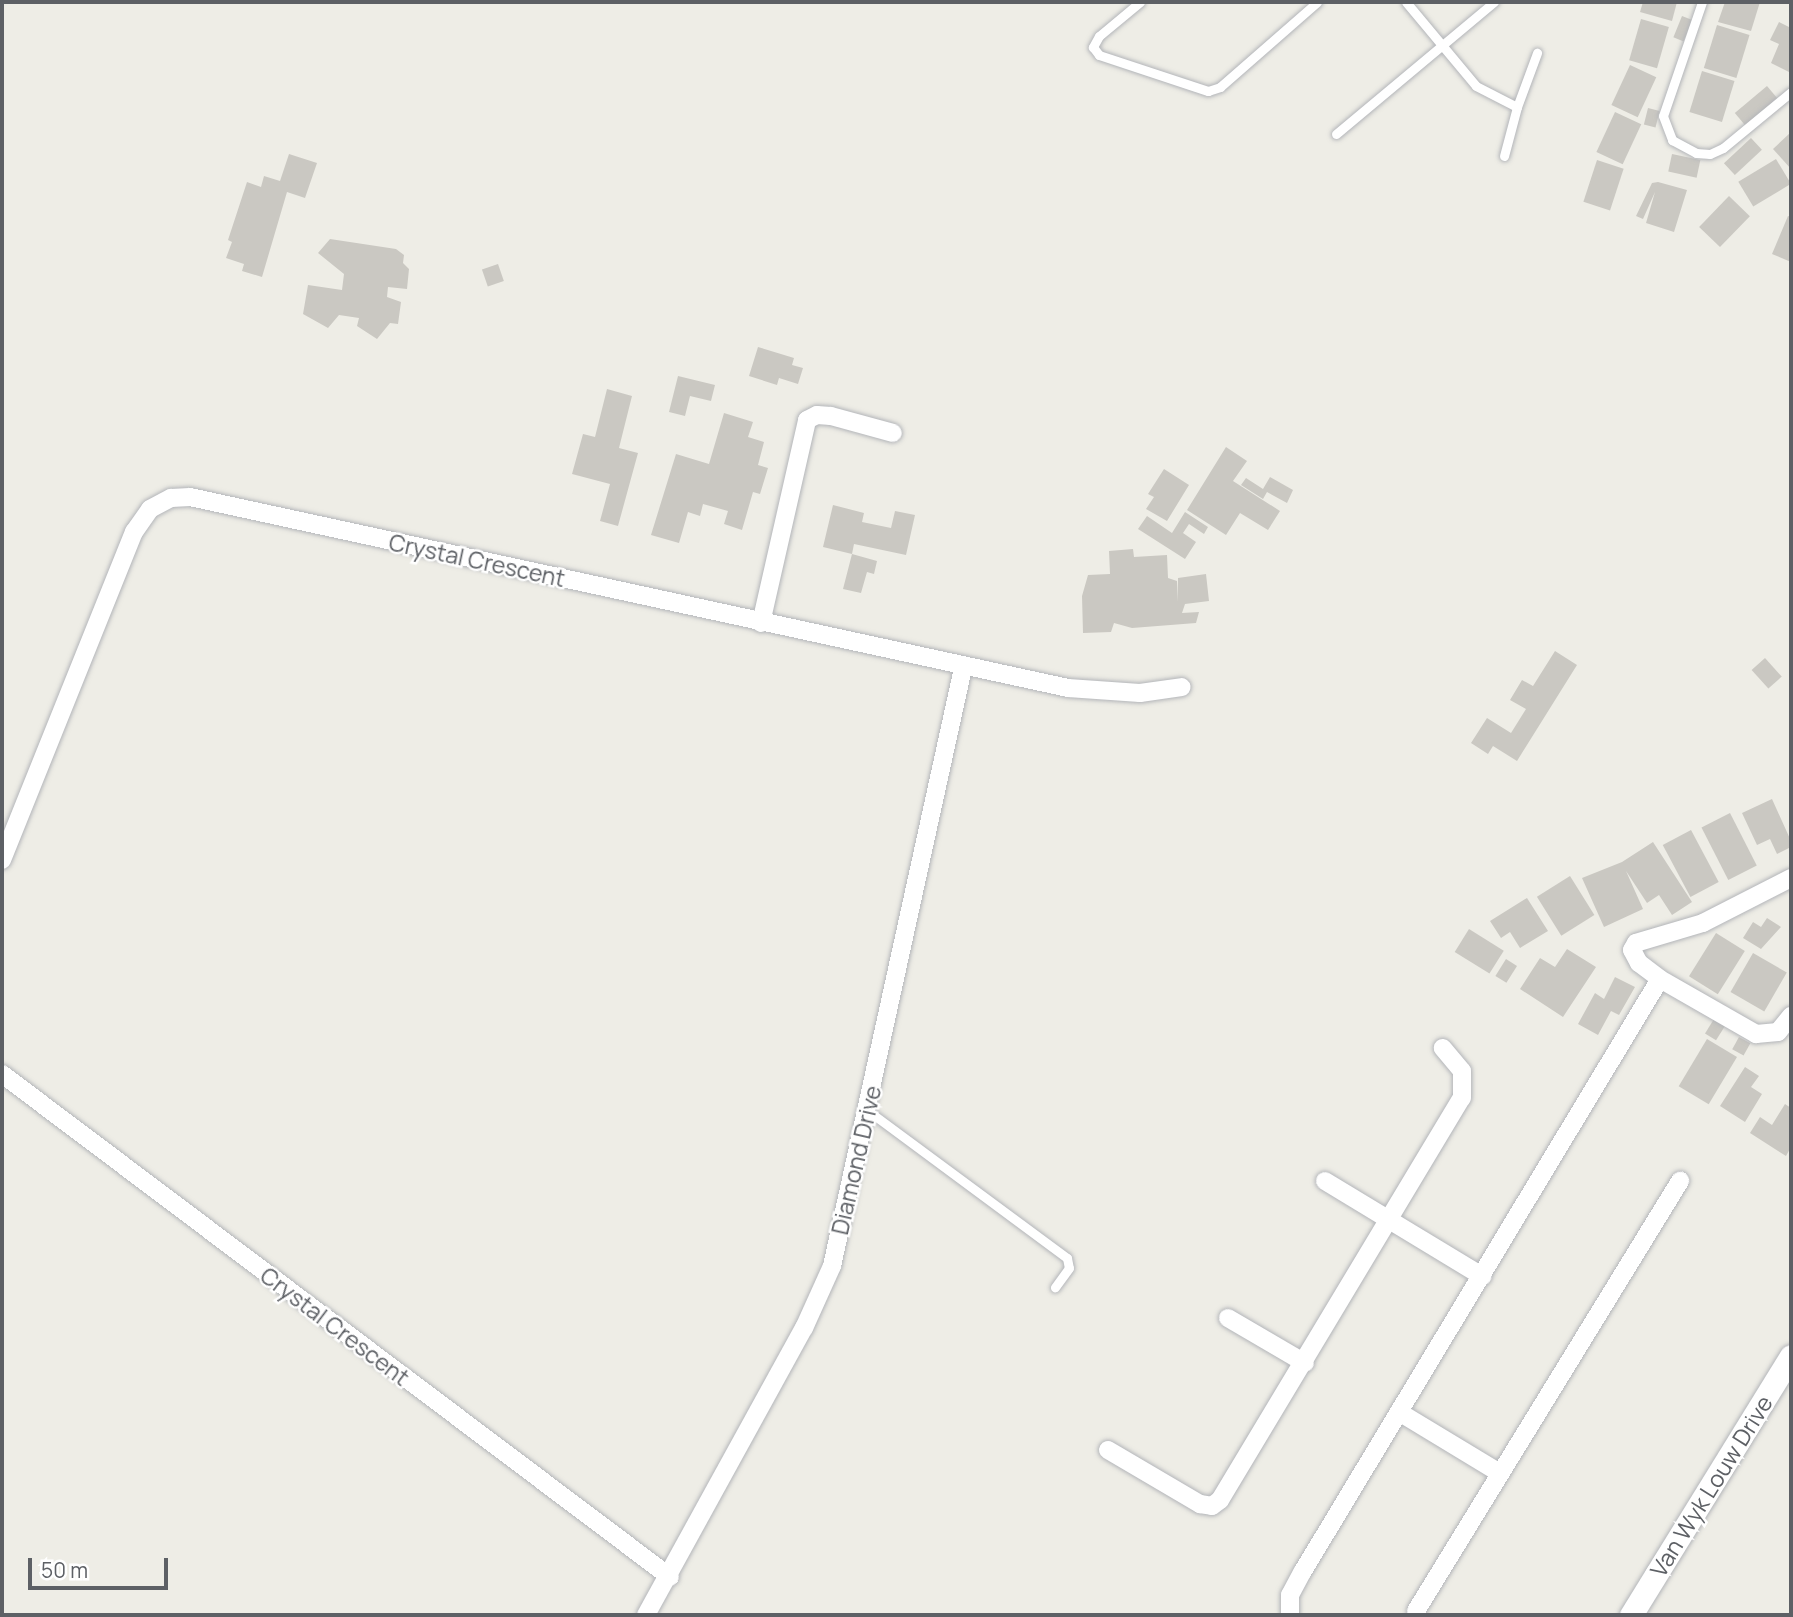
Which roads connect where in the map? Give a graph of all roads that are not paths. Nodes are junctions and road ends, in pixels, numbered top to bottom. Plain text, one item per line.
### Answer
1 (1140, 2) edge
2 (1317, 2) edge
3 (1406, 2) edge
4 (1494, 2) edge
5 (1702, 2) edge
6 (1441, 44) junction
7 (1537, 53) dead end
8 (1791, 92) edge
9 (1517, 107) junction
10 (1336, 134) dead end
11 (1504, 156) dead end
12 (893, 433) dead end
13 (761, 623) junction
14 (963, 667) junction
15 (1182, 687) dead end
16 (2, 860) edge
17 (1791, 878) edge
18 (1660, 979) junction
19 (1791, 1016) edge
20 (1443, 1048) dead end
21 (2, 1074) edge
22 (867, 1110) junction
23 (1325, 1181) dead end
24 (1680, 1181) dead end
25 (1392, 1220) junction
26 (1482, 1276) junction
27 (1055, 1287) dead end
28 (1228, 1318) dead end
29 (1791, 1356) edge
30 (1305, 1363) junction
31 (1399, 1412) junction
32 (1108, 1450) dead end
33 (1498, 1472) junction
34 (670, 1577) junction
35 (1416, 1611) dead end
36 (646, 1615) edge
37 (1290, 1615) edge
38 (1631, 1615) edge

1 - 2 lane
3 - 6 lane
4 - 6 lane
5 - 8 lane
6 - 9 lane
6 - 10 lane
7 - 9 lane
9 - 11 lane
12 - 13 street
13 - 14 street, Crystal Crescent
13 - 16 street, Crystal Crescent
14 - 15 street, Crystal Crescent
14 - 22 street, Diamond Drive
17 - 18 street
18 - 19 street
18 - 26 street
20 - 25 street
21 - 34 street, Crystal Crescent
22 - 27 lane
22 - 34 street, Diamond Drive
23 - 25 street
24 - 33 street
25 - 26 street
25 - 30 street
26 - 31 street
28 - 30 street
29 - 38 street, Van Wyk Louw Drive
30 - 32 street
31 - 33 street
31 - 37 street
33 - 35 street
34 - 36 street, Diamond Drive

